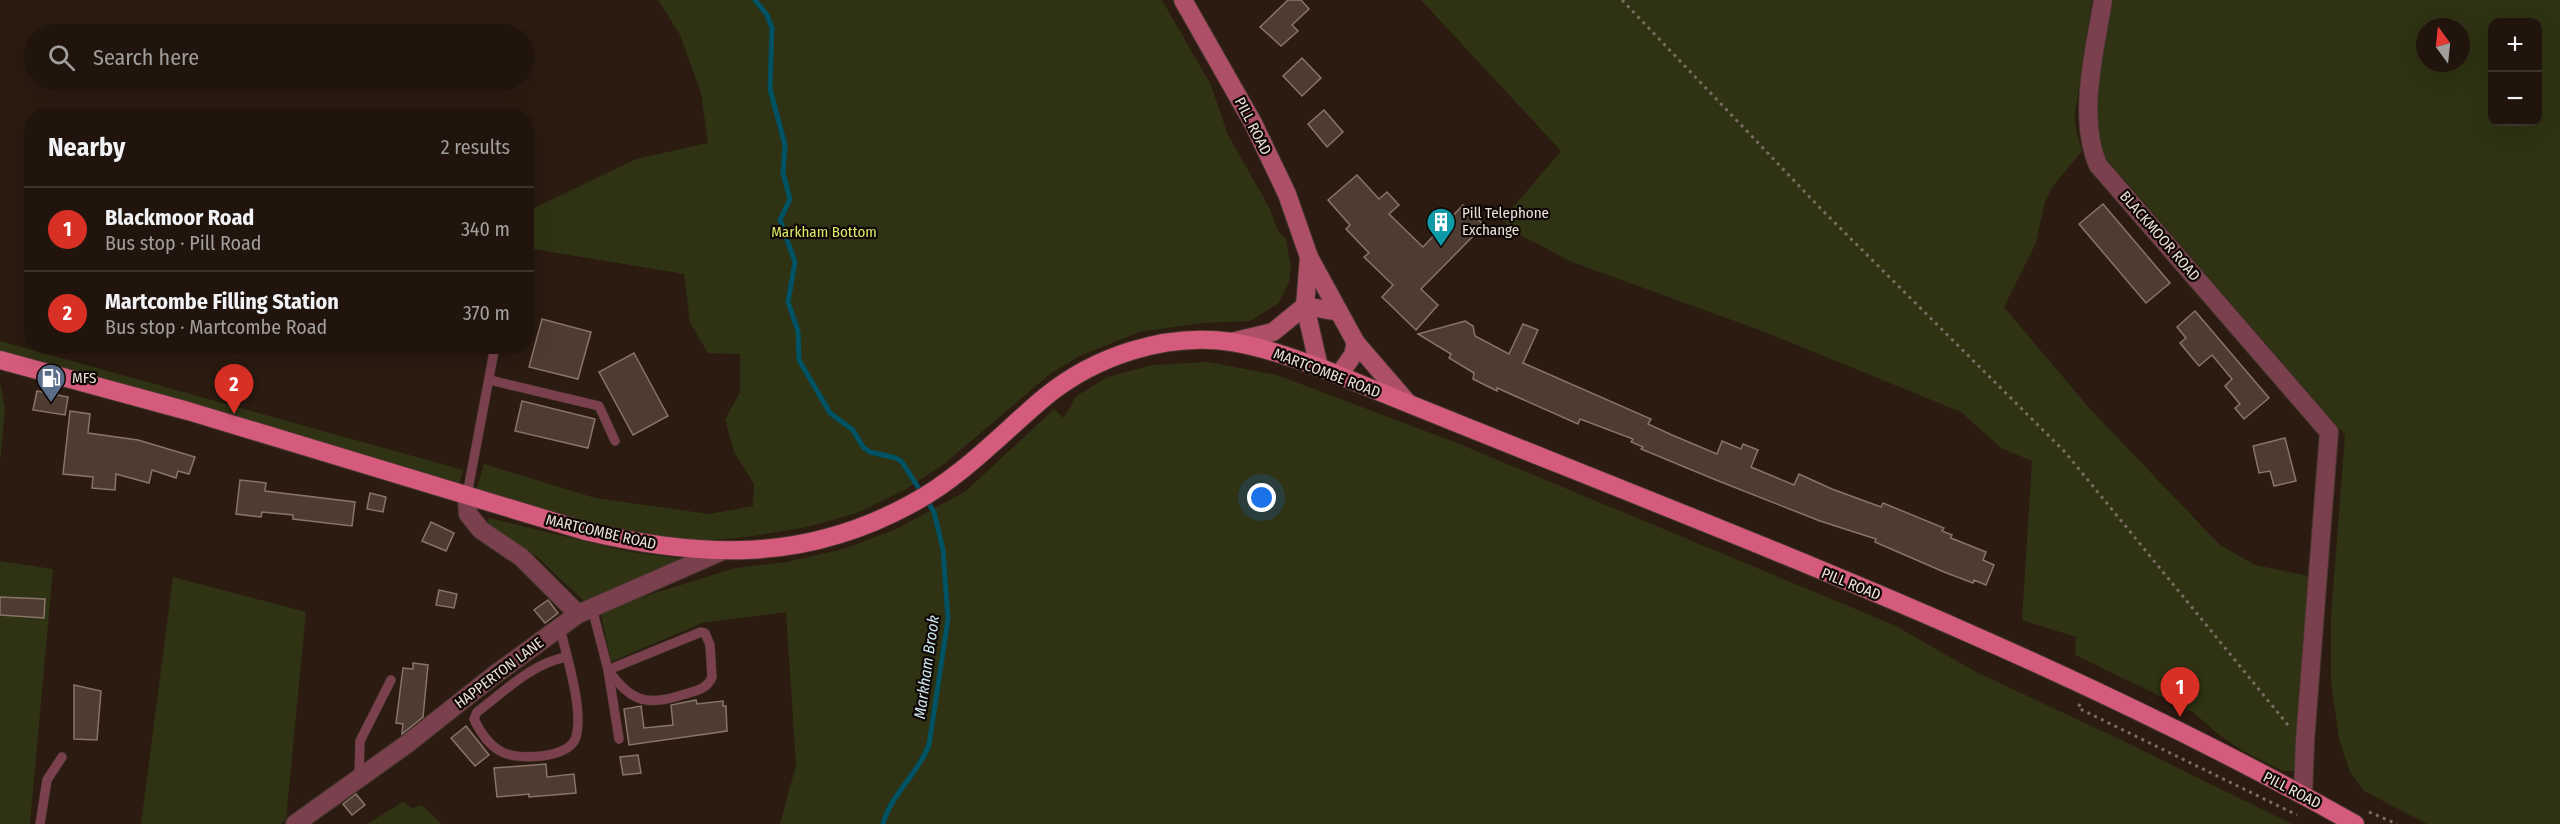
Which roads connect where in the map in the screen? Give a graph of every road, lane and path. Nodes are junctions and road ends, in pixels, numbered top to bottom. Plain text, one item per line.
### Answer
1 (1183, 0) edge
2 (1622, 0) edge
3 (2103, 0) edge
4 (1309, 258) junction
5 (1305, 306) junction
6 (1339, 312) junction
7 (1231, 342) junction
8 (1356, 343) junction
9 (494, 354) edge
10 (0, 360) edge
11 (1319, 367) junction
12 (1339, 375) junction
13 (490, 380) junction
14 (1407, 402) junction
15 (615, 441) dead end
16 (467, 495) junction
17 (720, 552) junction
18 (585, 611) junction
19 (560, 627) junction
20 (566, 657) junction
21 (608, 670) junction
22 (391, 680) dead end
23 (2087, 689) junction
24 (619, 739) dead end
25 (2305, 741) junction
26 (62, 757) dead end
27 (359, 777) junction
28 (2303, 795) junction
29 (2298, 816) dead end
30 (40, 824) edge
31 (295, 824) edge
32 (2355, 824) edge

1 - 4 street, PILL ROAD
2 - 25 path
3 - 25 street, BLACKMOOR ROAD
4 - 5 street, PILL ROAD
4 - 6 street, PILL ROAD
5 - 6 street
5 - 7 street
5 - 11 street, PILL ROAD
6 - 8 street, PILL ROAD
7 - 11 main road, MARTCOMBE ROAD
7 - 17 main road, MARTCOMBE ROAD
8 - 12 street
8 - 14 street, PILL ROAD
9 - 13 lane
10 - 16 main road, MARTCOMBE ROAD
11 - 12 main road, MARTCOMBE ROAD
12 - 14 main road, MARTCOMBE ROAD
13 - 15 lane
13 - 16 lane
14 - 23 main road, PILL ROAD
16 - 17 main road, MARTCOMBE ROAD
16 - 18 street
17 - 18 street, HAPPERTON LANE
18 - 19 street, HAPPERTON LANE
18 - 21 lane
19 - 20 lane
19 - 27 street, HAPPERTON LANE
20 - 20 lane
21 - 21 lane
21 - 24 lane
22 - 27 lane
23 - 28 main road, PILL ROAD
23 - 29 path
25 - 28 street, BLACKMOOR ROAD
26 - 30 lane
27 - 31 street, HAPPERTON LANE
28 - 32 main road, PILL ROAD

